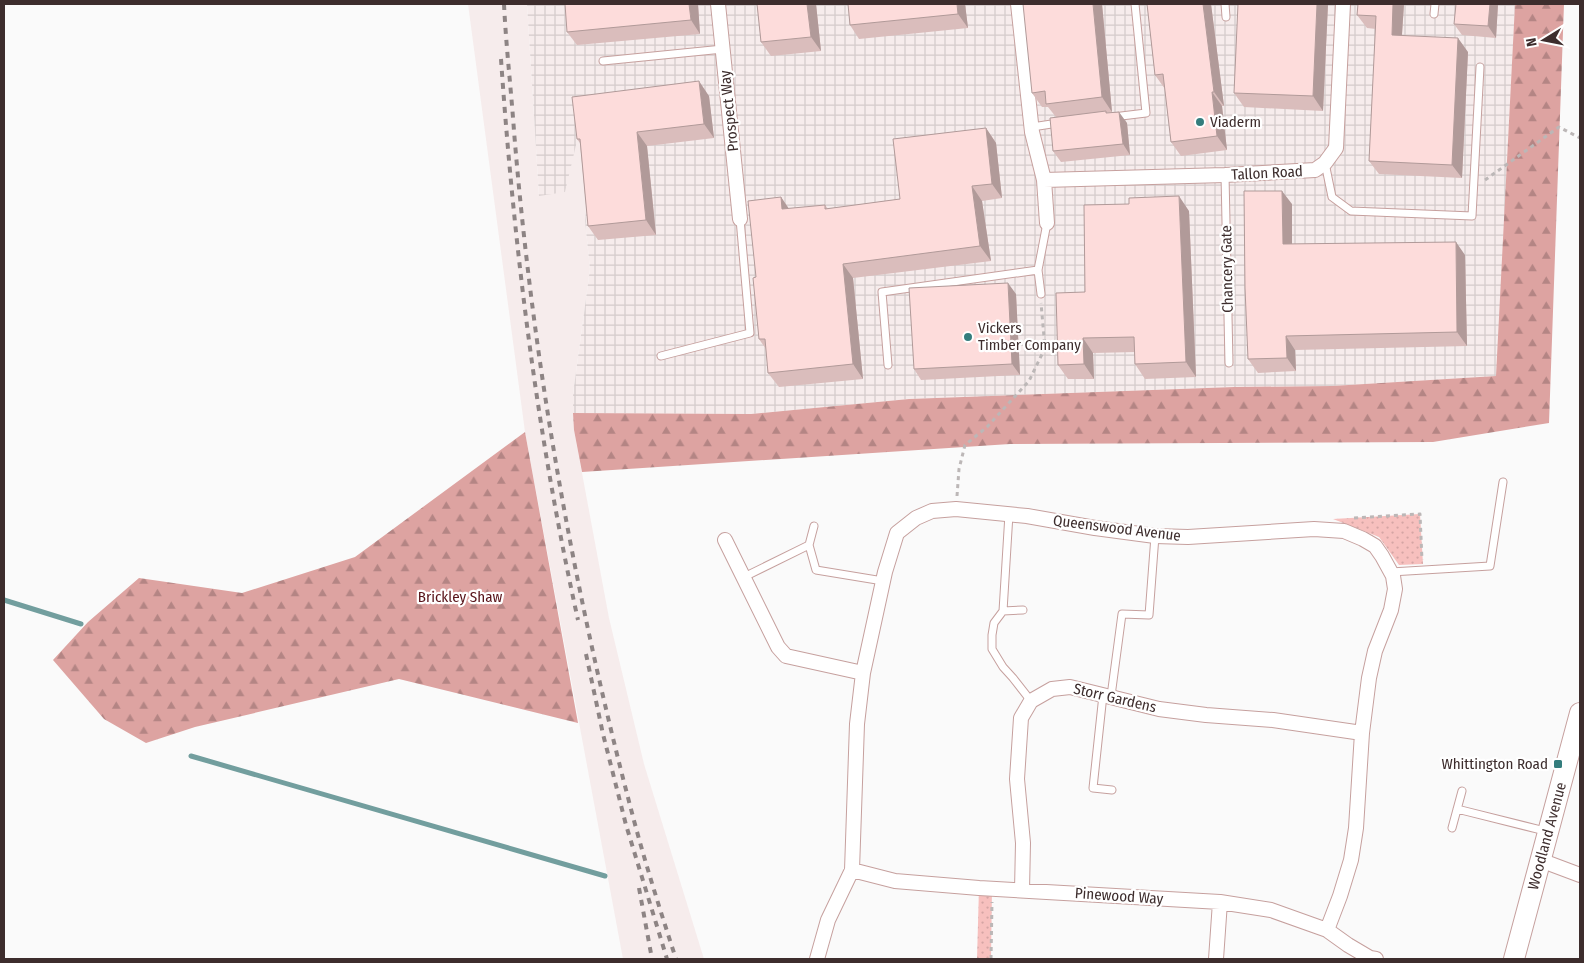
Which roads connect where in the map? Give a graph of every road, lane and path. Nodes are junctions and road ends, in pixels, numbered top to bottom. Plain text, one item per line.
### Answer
1 (718, 4) edge
2 (1018, 4) edge
3 (1134, 4) edge
4 (1225, 4) edge
5 (1343, 4) edge
6 (1435, 4) edge
7 (1434, 14) dead end
8 (1226, 17) dead end
9 (723, 49) junction
10 (603, 61) dead end
11 (1480, 67) dead end
12 (1108, 118) edge
13 (1070, 122) edge
14 (1032, 127) junction
15 (1580, 138) edge
16 (1324, 163) junction
17 (1225, 175) junction
18 (1044, 180) junction
19 (1474, 187) junction
20 (740, 218) joint
21 (1047, 223) joint
22 (1038, 270) junction
23 (1040, 294) joint
24 (661, 356) dead end
25 (1229, 363) dead end
26 (888, 365) dead end
27 (1503, 482) dead end
28 (956, 509) junction
29 (1009, 514) junction
30 (1353, 518) dead end
31 (814, 526) dead end
32 (1155, 536) junction
33 (725, 540) dead end
34 (809, 545) junction
35 (1423, 570) junction
36 (1390, 572) junction
37 (744, 577) junction
38 (883, 581) junction
39 (1023, 610) dead end
40 (1003, 611) junction
41 (863, 673) junction
42 (1107, 695) junction
43 (1031, 701) junction
44 (1580, 713) edge
45 (1362, 733) junction
46 (1112, 790) dead end
47 (1462, 790) dead end
48 (1457, 809) junction
49 (1452, 828) dead end
50 (1548, 832) junction
51 (1540, 860) junction
52 (852, 870) junction
53 (1580, 874) edge
54 (992, 889) junction
55 (1022, 890) junction
56 (1220, 902) junction
57 (1327, 930) junction
58 (817, 959) edge
59 (991, 959) edge
60 (1216, 959) edge
61 (1376, 959) edge
62 (1514, 959) edge

1 - 9 street, Prospect Way
2 - 14 street
3 - 12 lane
4 - 8 lane
5 - 16 street, Tallon Road
6 - 7 lane
9 - 10 lane
9 - 20 street, Prospect Way
11 - 19 lane
13 - 14 lane
14 - 18 street
15 - 19 path
16 - 17 street, Tallon Road
16 - 19 lane
17 - 18 street, Tallon Road
17 - 25 lane, Chancery Gate
18 - 21 street
20 - 24 lane
21 - 22 lane
22 - 23 lane
22 - 26 lane
23 - 28 path
27 - 35 lane
28 - 29 street, Queenswood Avenue
28 - 38 street, Queenswood Avenue
29 - 32 street, Queenswood Avenue
29 - 40 lane
30 - 35 path
31 - 34 lane
32 - 36 street, Queenswood Avenue
32 - 42 lane
33 - 37 street
34 - 37 lane
34 - 38 lane
35 - 36 lane
36 - 45 street, Queenswood Avenue
37 - 41 street
38 - 41 street, Queenswood Avenue
39 - 40 lane
40 - 43 lane
41 - 52 street, Queenswood Avenue
42 - 43 street, Storr Gardens
42 - 45 street, Storr Gardens
42 - 46 lane
43 - 55 street
44 - 50 street, Woodland Avenue
45 - 57 street, Queenswood Avenue
47 - 48 lane
48 - 49 lane
48 - 50 lane
50 - 51 street, Woodland Avenue
51 - 53 street
51 - 62 street, Woodland Avenue
52 - 54 street, Pinewood Way
52 - 58 street
54 - 55 street, Pinewood Way
54 - 59 path
55 - 56 street, Pinewood Way
56 - 57 street, Pinewood Way
56 - 60 street
57 - 61 street, Pinewood Way

